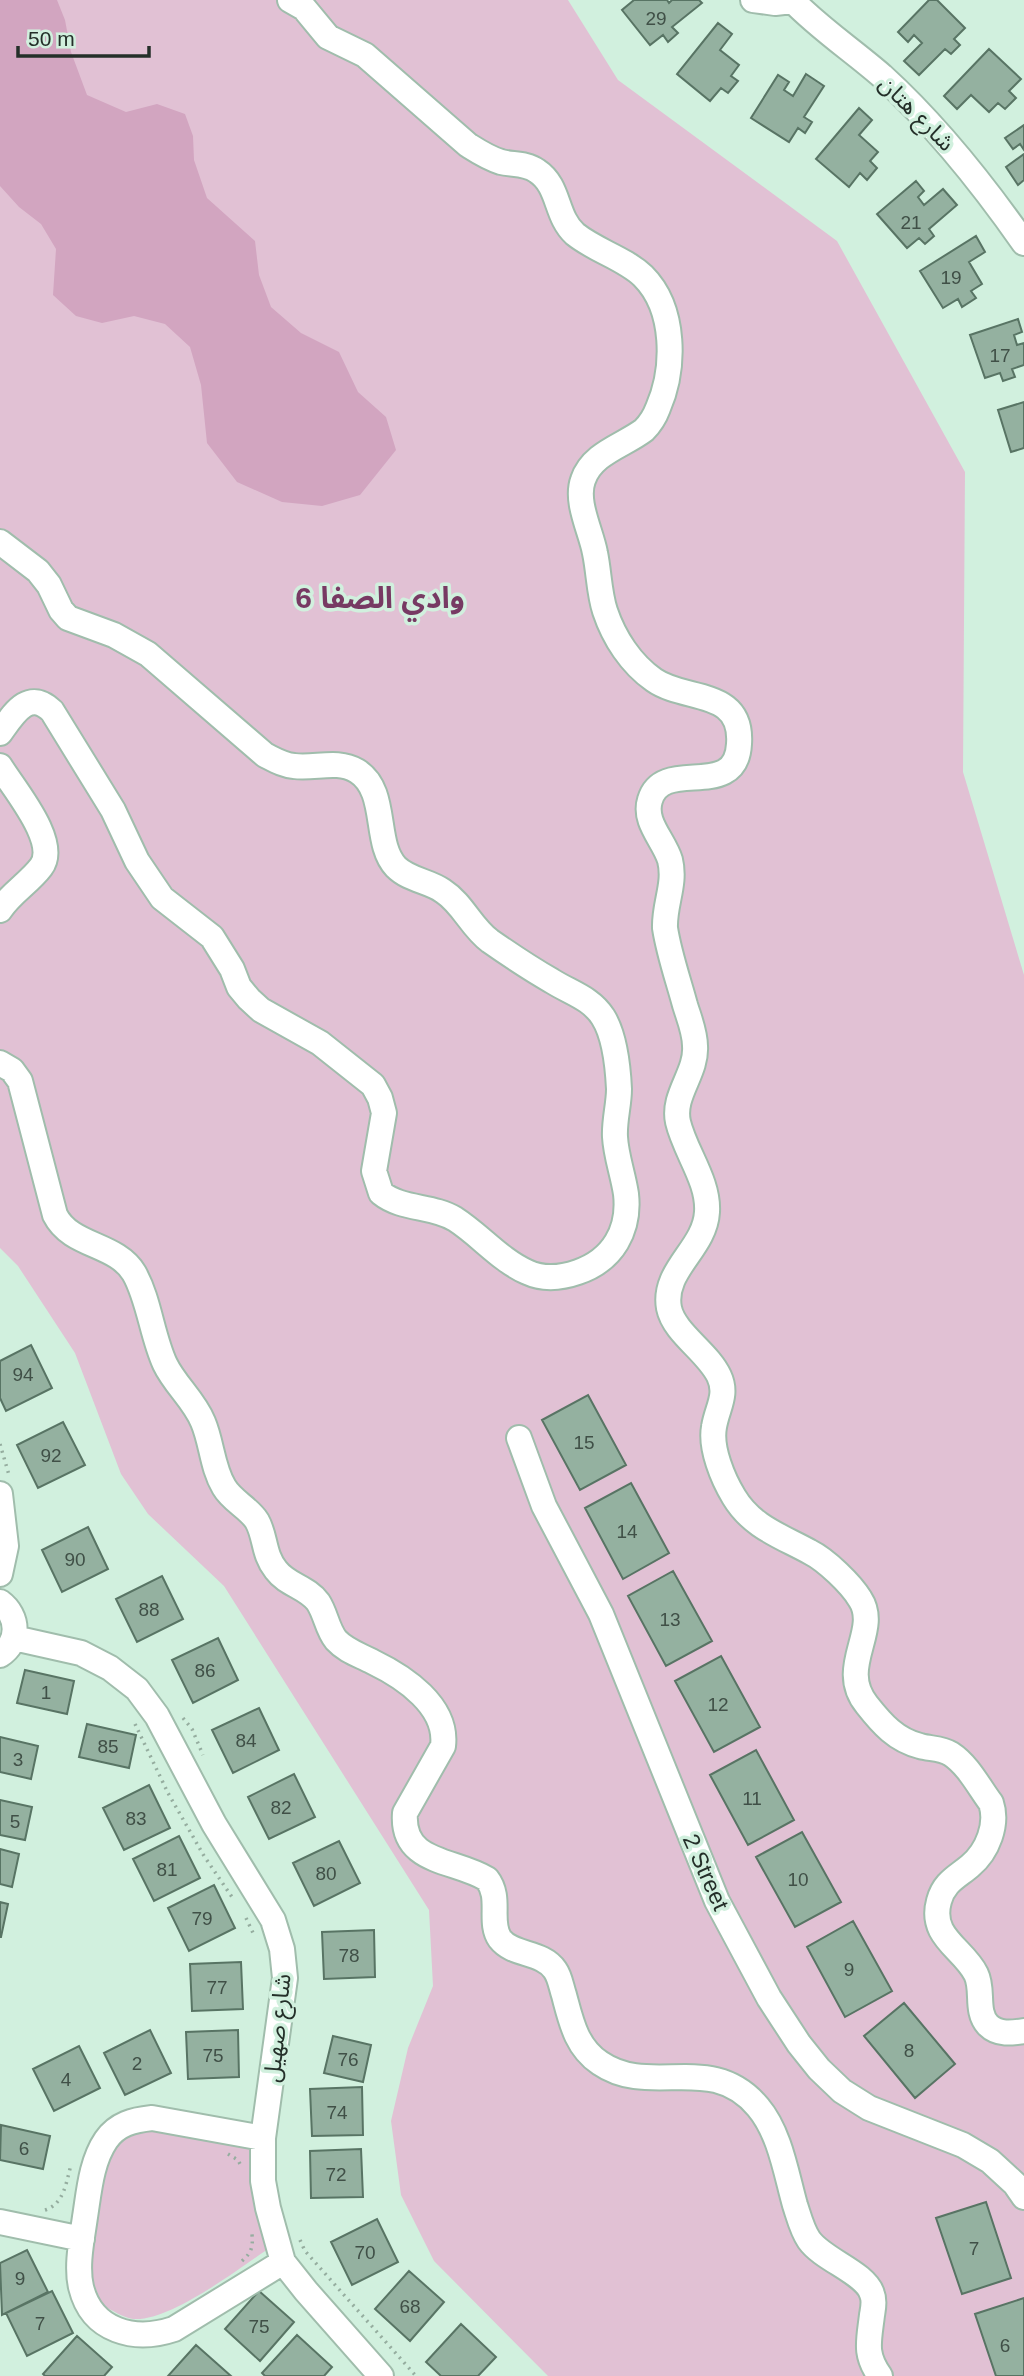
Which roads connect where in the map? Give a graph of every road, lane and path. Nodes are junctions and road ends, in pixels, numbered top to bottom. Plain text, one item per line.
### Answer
1 (753, 0) edge
2 (792, 0) edge
3 (306, 5) edge
4 (1024, 243) edge
5 (0, 542) edge
6 (0, 733) edge
7 (0, 766) edge
8 (0, 910) edge
9 (0, 1063) edge
10 (519, 1438) dead end
11 (0, 1444) edge
12 (5, 1487) edge
13 (0, 1574) edge
14 (0, 1602) edge
15 (7, 1647) edge
16 (179, 1713) dead end
17 (134, 1721) dead end
18 (204, 1759) dead end
19 (234, 1900) dead end
20 (242, 1911) dead end
21 (260, 1948) dead end
22 (1024, 2031) edge
23 (263, 2138) junction
24 (219, 2152) dead end
25 (242, 2169) dead end
26 (65, 2186) dead end
27 (89, 2190) junction
28 (1024, 2197) edge
29 (0, 2221) edge
30 (252, 2233) dead end
31 (296, 2233) dead end
32 (82, 2239) junction
33 (283, 2262) junction
34 (252, 2281) junction
35 (382, 2376) edge
36 (416, 2376) edge
37 (880, 2376) edge

1 - 2 street
2 - 4 street, شارع هتان
3 - 22 street
5 - 6 street
7 - 8 street
9 - 37 street
10 - 28 street, 2 Street
11 - 12 path
12 - 13 street
14 - 15 street
15 - 23 street, شارع صهيل
16 - 18 path
17 - 19 path
20 - 21 path
23 - 27 street
23 - 33 street, شارع صهيل
24 - 25 path
26 - 27 path
27 - 32 street
29 - 32 street
30 - 34 path
31 - 36 path
32 - 34 street
33 - 34 street
33 - 35 street, شارع صهيل

